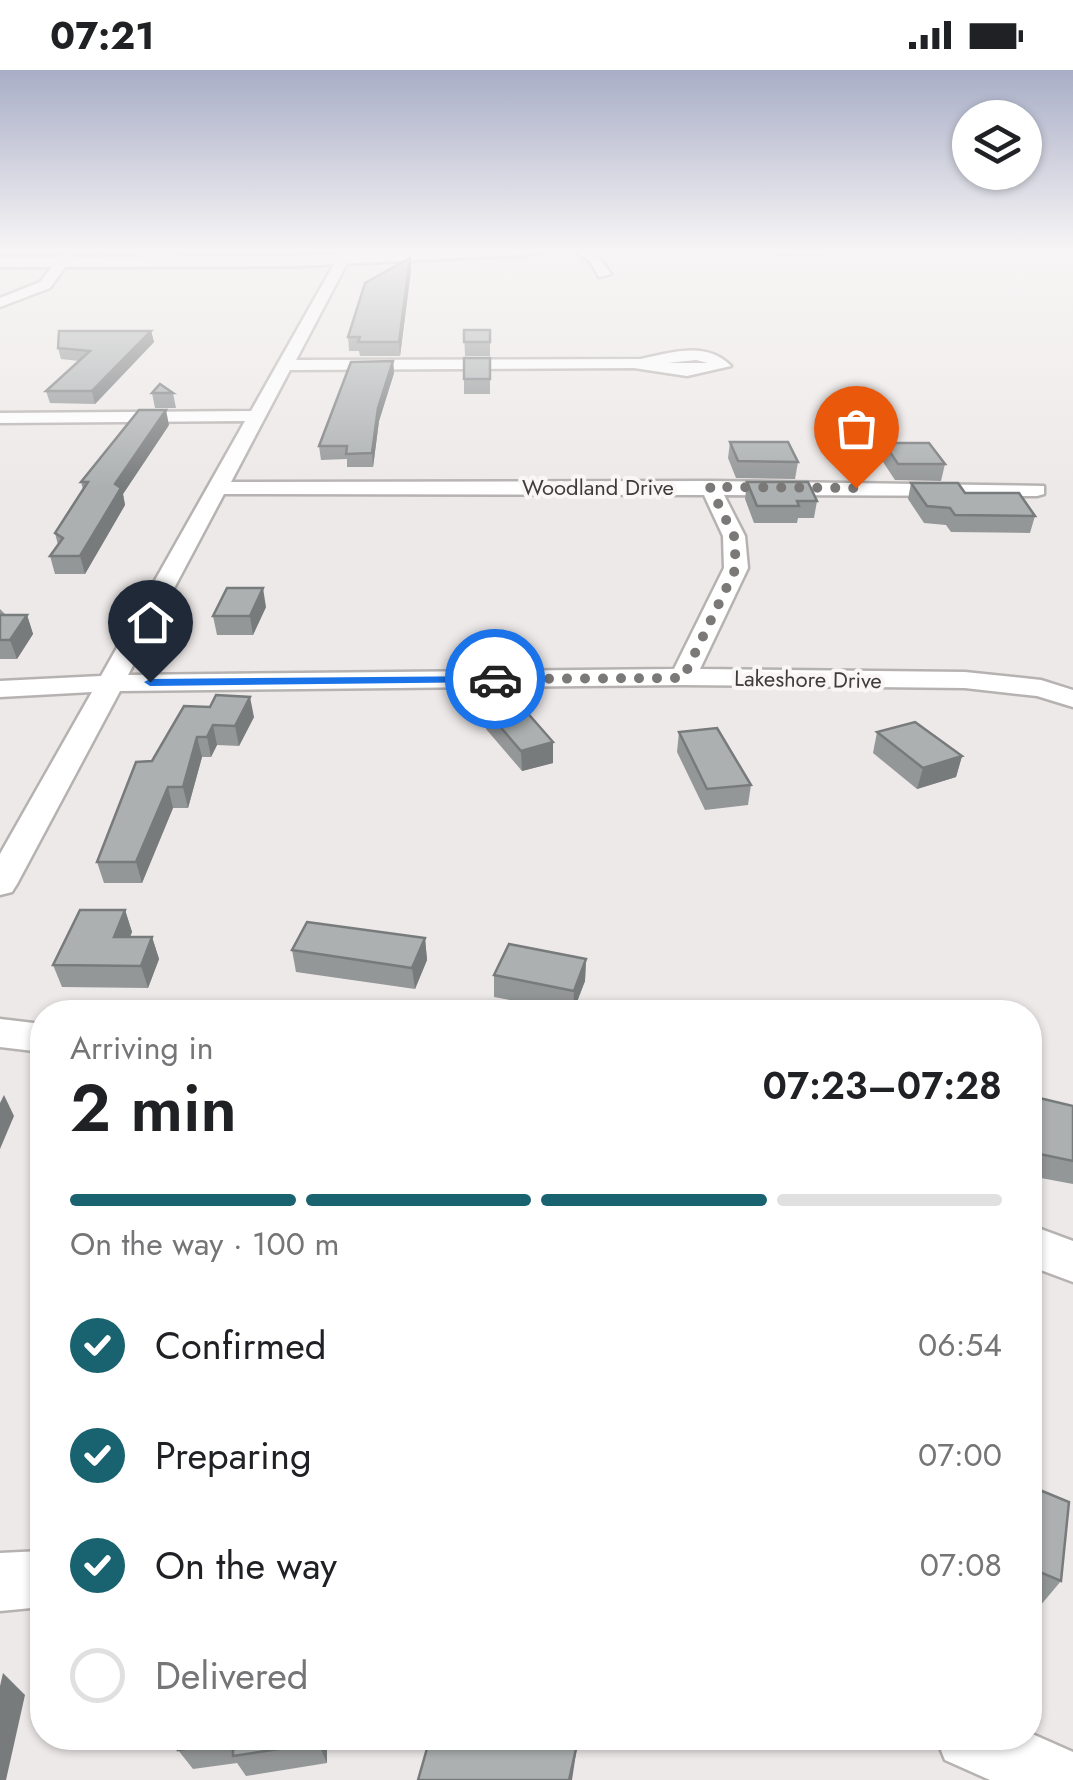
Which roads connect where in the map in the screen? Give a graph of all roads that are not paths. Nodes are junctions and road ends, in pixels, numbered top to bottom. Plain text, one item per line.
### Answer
1 (304, 330) edge
2 (646, 363) dead end
3 (286, 365) junction
4 (258, 416) junction
5 (0, 418) edge
6 (710, 487) junction
7 (219, 488) junction
8 (1037, 490) dead end
9 (683, 678) junction
10 (112, 683) junction
11 (0, 690) edge
12 (1073, 699) edge
13 (0, 884) edge
14 (0, 1032) edge
15 (30, 1036) edge
16 (1042, 1250) edge
17 (1073, 1262) edge
18 (30, 1580) edge
19 (0, 1582) edge
20 (995, 1750) edge
21 (1064, 1780) edge

1 - 3 street
2 - 3 street
3 - 4 street
4 - 5 street
4 - 7 street
6 - 7 street, Woodland Drive
6 - 8 street, Woodland Drive
6 - 9 street
7 - 10 street
9 - 10 street, Lakeshore Drive
9 - 12 street, Lakeshore Drive
10 - 11 street, Lakeshore Drive
10 - 13 street
14 - 15 street
16 - 17 street
18 - 19 street
20 - 21 street

